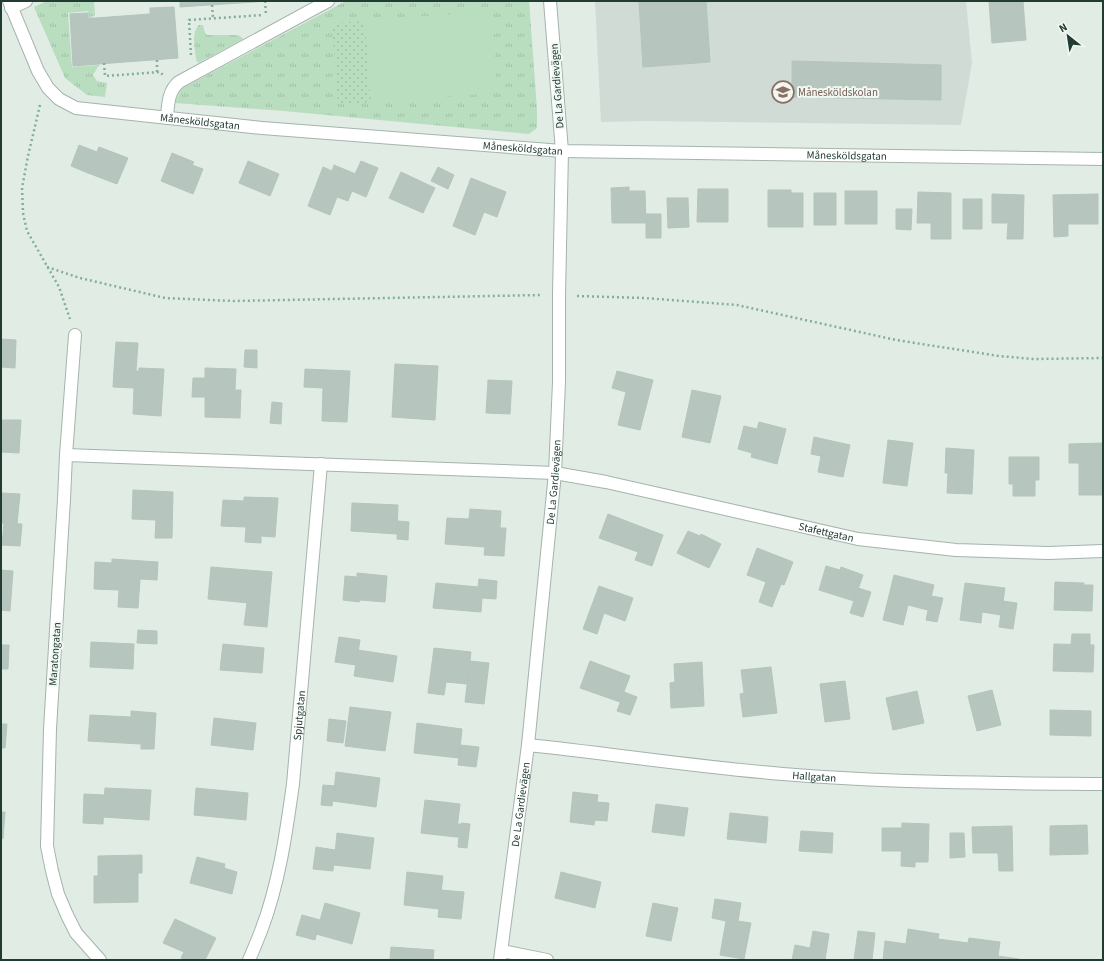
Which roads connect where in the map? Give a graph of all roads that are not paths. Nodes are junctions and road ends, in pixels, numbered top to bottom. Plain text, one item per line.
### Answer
1 (26, 1) edge
2 (328, 1) edge
3 (550, 1) edge
4 (10, 4) edge
5 (166, 118) junction
6 (562, 151) junction
7 (1103, 159) edge
8 (75, 335) road end
9 (66, 455) junction
10 (320, 464) junction
11 (556, 473) junction
12 (1103, 550) edge
13 (528, 745) junction
14 (1103, 784) edge
15 (501, 956) edge
16 (100, 960) edge
17 (249, 960) edge
18 (547, 960) edge

1 - 4 street
2 - 5 street
3 - 6 street, De La Gardievägen
4 - 5 street, Månesköldsgatan
5 - 6 street, Månesköldsgatan
6 - 7 street, Månesköldsgatan
6 - 11 street, De La Gardievägen
8 - 9 street, Maratongatan
9 - 10 street, Stafettgatan
9 - 16 street, Maratongatan
10 - 11 street, Stafettgatan
10 - 17 street, Spjutgatan
11 - 12 street, Stafettgatan
11 - 13 street, De La Gardievägen
13 - 14 street, Hallgatan
13 - 15 street, De La Gardievägen
15 - 18 street

